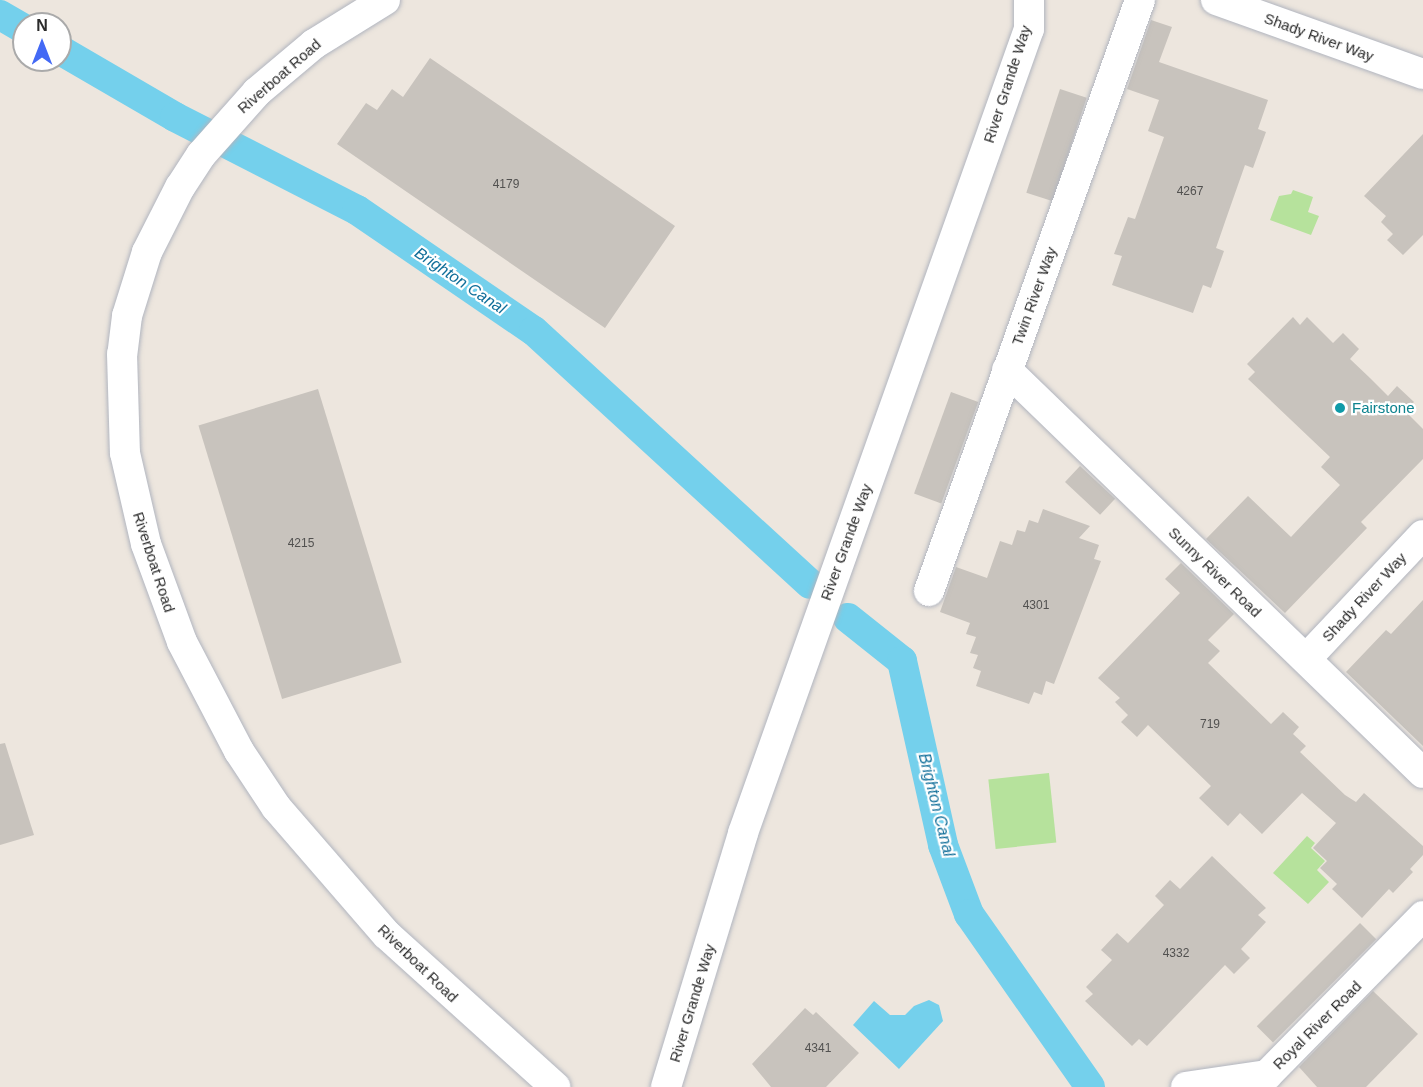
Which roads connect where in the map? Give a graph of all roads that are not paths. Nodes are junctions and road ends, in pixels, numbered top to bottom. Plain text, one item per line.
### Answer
1 (385, 0) edge
2 (1029, 0) edge
3 (1140, 0) edge
4 (1216, 0) edge
5 (1423, 74) edge
6 (1007, 370) junction
7 (1423, 535) edge
8 (928, 591) dead end
9 (1306, 659) junction
10 (1423, 773) edge
11 (1423, 916) edge
12 (555, 1087) edge
13 (666, 1087) edge
14 (1186, 1087) edge

1 - 12 street, Riverboat Road
2 - 13 street, River Grande Way
3 - 6 street, Twin River Way
4 - 5 street, Shady River Way
6 - 8 street, Twin River Way
6 - 9 street, Sunny River Road
7 - 9 street, Shady River Way
9 - 10 street, Sunny River Road
11 - 14 street, Royal River Road

